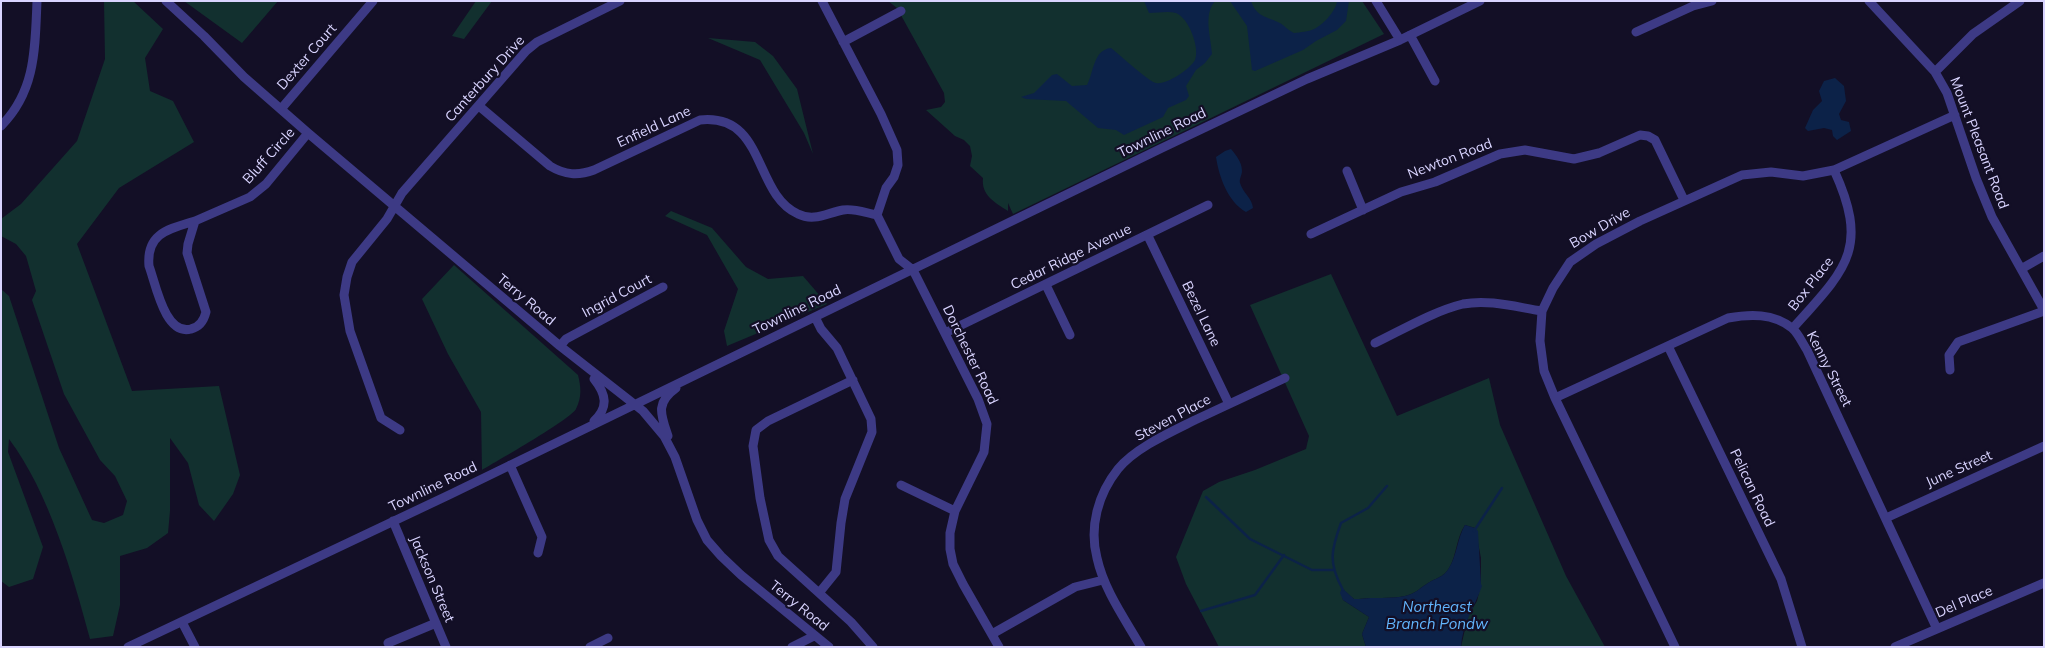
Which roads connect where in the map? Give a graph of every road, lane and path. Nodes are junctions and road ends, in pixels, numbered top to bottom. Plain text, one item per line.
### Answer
1 (37, 1) edge
2 (166, 1) edge
3 (373, 1) edge
4 (620, 1) edge
5 (822, 1) edge
6 (1376, 1) edge
7 (1480, 1) edge
8 (1712, 1) edge
9 (1869, 1) edge
10 (2020, 1) edge
11 (900, 11) dead end
12 (1636, 32) dead end
13 (1410, 35) junction
14 (1400, 40) junction
15 (843, 42) junction
16 (1935, 72) junction
17 (1434, 81) dead end
18 (479, 106) junction
19 (281, 109) junction
20 (1954, 115) junction
21 (1, 126) edge
22 (308, 133) junction
23 (1834, 170) junction
24 (1347, 171) dead end
25 (1684, 200) junction
26 (394, 206) junction
27 (1208, 206) dead end
28 (1363, 210) junction
29 (877, 215) junction
30 (195, 222) junction
31 (1311, 234) dead end
32 (1148, 236) junction
33 (2044, 256) edge
34 (2021, 269) junction
35 (914, 270) junction
36 (1046, 285) junction
37 (663, 287) dead end
38 (2044, 310) edge
39 (1542, 311) junction
40 (815, 317) junction
41 (1793, 328) junction
42 (945, 333) junction
43 (1070, 335) dead end
44 (1375, 343) dead end
45 (560, 346) junction
46 (1668, 346) junction
47 (579, 362) junction
48 (705, 370) junction
49 (1950, 370) dead end
50 (1285, 378) dead end
51 (853, 380) junction
52 (1555, 398) junction
53 (635, 404) junction
54 (1229, 404) junction
55 (586, 428) junction
56 (400, 430) dead end
57 (2044, 446) edge
58 (675, 457) junction
59 (510, 465) junction
60 (901, 486) dead end
61 (956, 511) junction
62 (1886, 518) junction
63 (393, 521) junction
64 (538, 553) dead end
65 (1103, 580) junction
66 (2044, 583) edge
67 (819, 593) junction
68 (182, 622) junction
69 (436, 622) junction
70 (1937, 629) junction
71 (992, 634) junction
72 (814, 636) junction
73 (608, 638) dead end
74 (388, 642) dead end
75 (128, 647) edge
76 (195, 647) edge
77 (446, 647) edge
78 (590, 647) edge
79 (792, 647) edge
80 (829, 647) edge
81 (873, 647) edge
82 (999, 647) edge
83 (1141, 647) edge
84 (1675, 647) edge
85 (1802, 647) edge
86 (1895, 647) edge

1 - 21 street
2 - 19 street, Terry Road
3 - 19 street, Dexter Court
4 - 18 street, Canterbury Drive
5 - 15 street
6 - 14 street
7 - 13 street, Townline Road
8 - 12 street
9 - 16 street, Mount Pleasant Road
10 - 16 street
11 - 15 street
13 - 14 street, Townline Road
13 - 17 street
14 - 35 street, Townline Road
15 - 29 street
16 - 20 street, Mount Pleasant Road
18 - 26 street, Canterbury Drive
18 - 29 street, Enfield Lane
19 - 22 street, Terry Road
20 - 23 street, Bow Drive
20 - 34 street, Mount Pleasant Road
22 - 26 street, Terry Road
22 - 30 street, Bluff Circle
23 - 25 street, Bow Drive
23 - 41 street, Box Place
24 - 28 street
25 - 28 street, Newton Road
25 - 39 street, Bow Drive
26 - 45 street, Terry Road
26 - 56 street, Canterbury Drive
27 - 32 street, Cedar Ridge Avenue
28 - 31 street, Newton Road
29 - 35 street
30 - 30 street, Bluff Circle
32 - 36 street, Cedar Ridge Avenue
32 - 54 street, Bezel Lane
33 - 34 street
34 - 38 street, Mount Pleasant Road
35 - 40 street, Townline Road
35 - 42 street, Dorchester Road
36 - 42 street, Cedar Ridge Avenue
36 - 43 street
37 - 45 street, Ingrid Court
38 - 49 street
39 - 44 street
39 - 52 street, Bow Drive
40 - 48 street, Townline Road
40 - 51 street
41 - 46 street, Kenny Street
41 - 62 street, Kenny Street
42 - 61 street, Dorchester Road
45 - 47 street, Terry Road
46 - 52 street, Kenny Street
46 - 85 street, Pelican Road
47 - 53 street, Terry Road
47 - 55 street
48 - 53 street, Townline Road
48 - 58 street
50 - 54 street, Steven Place
51 - 67 street
51 - 67 street
52 - 84 street, Bow Drive
53 - 55 street, Townline Road
53 - 58 street, Terry Road
54 - 65 street, Steven Place
55 - 59 street, Townline Road
57 - 62 street, June Street
58 - 72 street, Terry Road
59 - 63 street, Townline Road
59 - 64 street
60 - 61 street
61 - 71 street, Dorchester Road
62 - 70 street, Kenny Street
63 - 68 street, Townline Road
63 - 69 street, Jackson Street
65 - 71 street
65 - 83 street, Steven Place
66 - 70 street, Del Place
67 - 81 street
68 - 75 street, Townline Road
68 - 76 street
69 - 74 street
69 - 77 street, Jackson Street
70 - 86 street, Del Place
71 - 82 street, Dorchester Road
72 - 79 street
72 - 80 street, Terry Road
73 - 78 street

